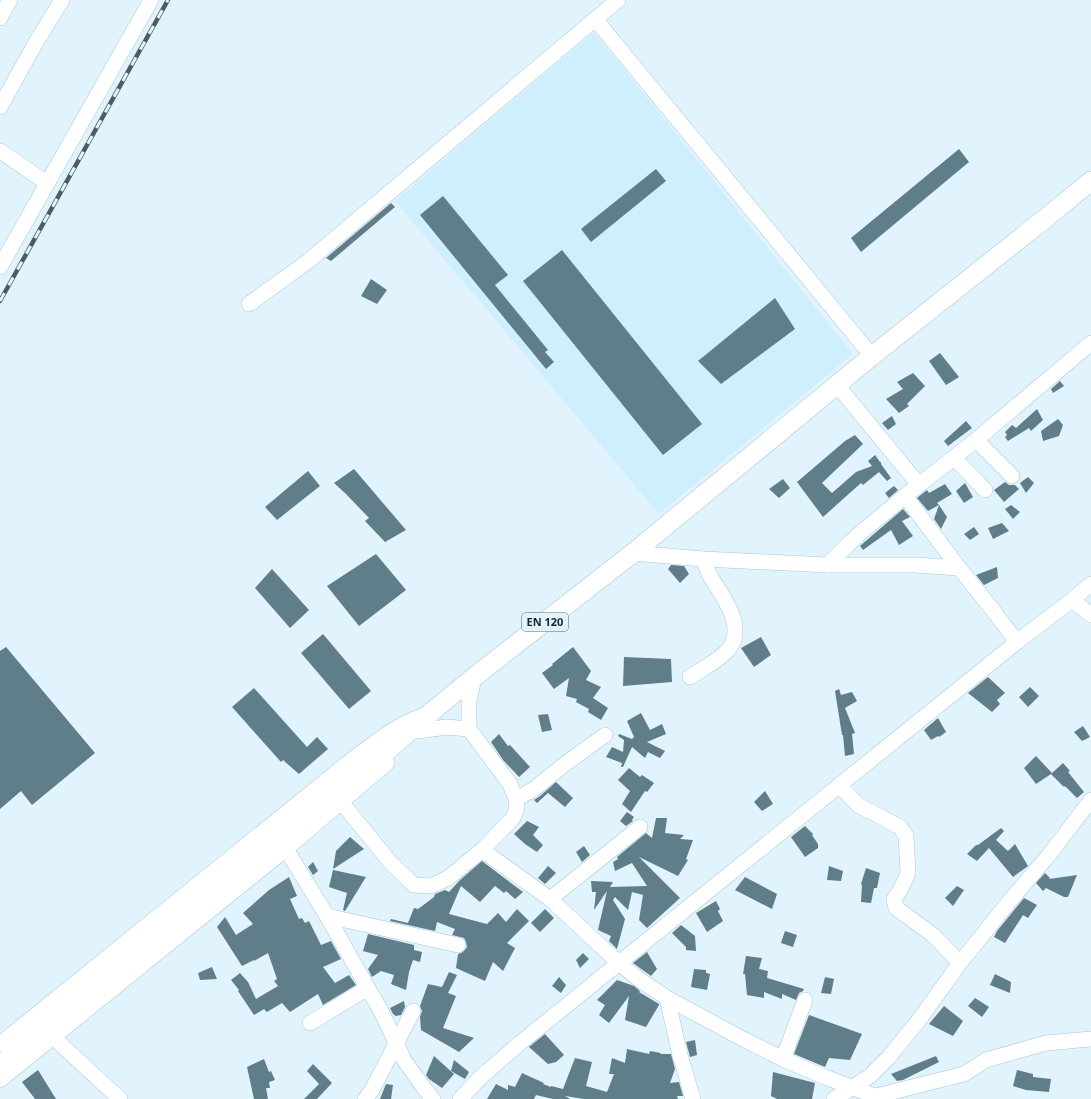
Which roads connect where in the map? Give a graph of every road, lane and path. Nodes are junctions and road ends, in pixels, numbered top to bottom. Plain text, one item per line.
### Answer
1 (10, 0) edge
2 (62, 0) edge
3 (151, 0) edge
4 (618, 0) edge
5 (0, 18) edge
6 (595, 19) junction
7 (0, 107) edge
8 (0, 151) edge
9 (47, 183) junction
10 (1088, 187) edge
11 (2, 260) edge
12 (249, 304) dead end
13 (1091, 342) edge
14 (872, 356) junction
15 (837, 385) junction
16 (976, 440) junction
17 (954, 458) junction
18 (1012, 476) dead end
19 (919, 484) junction
20 (985, 490) dead end
21 (905, 496) junction
22 (633, 552) junction
23 (703, 559) junction
24 (827, 565) junction
25 (959, 568) junction
26 (1091, 584) edge
27 (1072, 600) junction
28 (1091, 615) edge
29 (1017, 642) junction
30 (474, 677) junction
31 (690, 677) dead end
32 (429, 714) junction
33 (469, 729) junction
34 (418, 731) junction
35 (605, 735) dead end
36 (839, 785) junction
37 (516, 799) junction
38 (341, 802) junction
39 (1090, 802) edge
40 (640, 827) dead end
41 (286, 849) junction
42 (482, 850) junction
43 (550, 899) junction
44 (327, 916) junction
45 (458, 944) dead end
46 (619, 963) junction
47 (960, 964) junction
48 (368, 988) junction
49 (667, 998) junction
50 (805, 1000) dead end
51 (413, 1011) dead end
52 (310, 1023) dead end
53 (54, 1038) junction
54 (1091, 1039) edge
55 (0, 1044) edge
56 (397, 1044) junction
57 (784, 1059) junction
58 (0, 1065) edge
59 (0, 1080) edge
60 (857, 1092) edge
61 (880, 1098) edge
62 (120, 1099) edge
63 (365, 1099) edge
64 (433, 1099) edge
65 (460, 1099) edge
66 (693, 1099) edge
67 (834, 1099) edge

1 - 5 street
2 - 7 street
3 - 9 street
4 - 6 street
6 - 12 street
6 - 14 street
8 - 9 street
9 - 11 street
10 - 14 main road, EN 120
13 - 16 street
14 - 15 main road, EN 120
15 - 19 street
15 - 22 main road, EN 120
16 - 17 street
16 - 18 street
17 - 19 street
17 - 20 street
19 - 21 street
21 - 24 street
21 - 25 street
22 - 23 street
22 - 30 main road, EN 120
23 - 24 street
23 - 31 street
24 - 25 street
25 - 29 street
26 - 27 street
27 - 28 street
27 - 29 street
29 - 36 street
30 - 32 main road, EN 120
30 - 33 street
32 - 34 street
32 - 55 street
32 - 58 main road, EN 120
33 - 34 street
33 - 37 street
34 - 38 street
35 - 37 street
36 - 46 street
36 - 47 street
37 - 42 street
38 - 41 street
38 - 42 street
39 - 47 street
40 - 43 street
41 - 44 street
41 - 53 street
42 - 43 street
43 - 46 street
44 - 45 street
44 - 48 street
46 - 49 street
46 - 65 street
47 - 60 street
48 - 52 street
48 - 56 street
49 - 57 street
49 - 66 street
50 - 57 street
51 - 56 street
53 - 59 street
53 - 62 street
54 - 61 street
56 - 63 street
56 - 64 street
57 - 60 street
60 - 61 street
60 - 67 street

